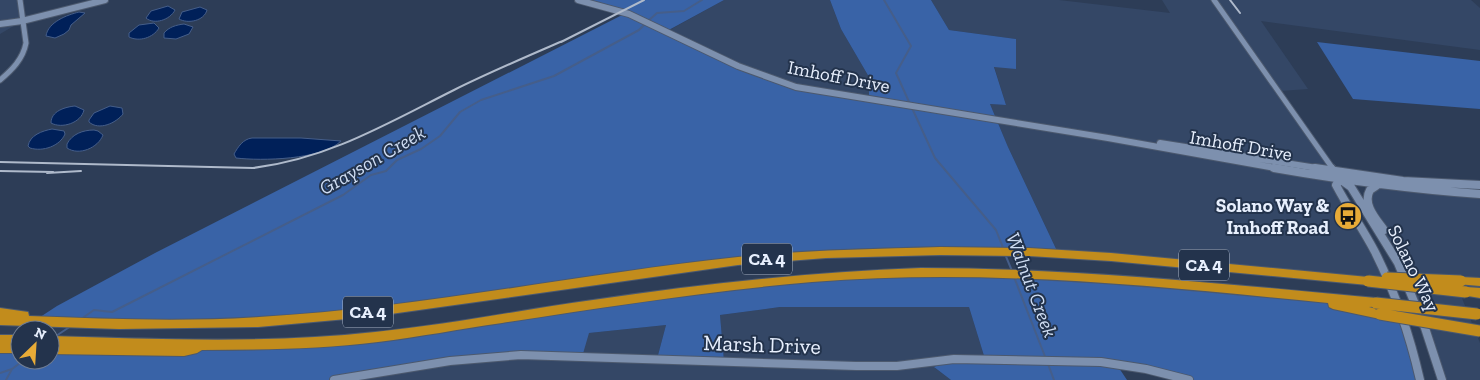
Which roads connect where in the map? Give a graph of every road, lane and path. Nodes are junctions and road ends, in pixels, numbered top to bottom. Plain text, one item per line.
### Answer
1 (20, 0) edge
2 (105, 0) edge
3 (578, 0) edge
4 (1214, 0) edge
5 (22, 21) junction
6 (0, 24) edge
7 (0, 80) edge
8 (1108, 138) junction
9 (1334, 171) junction
10 (1340, 180) junction
11 (1378, 185) junction
12 (1480, 185) edge
13 (1480, 194) edge
14 (1387, 244) junction
15 (1480, 282) edge
16 (1464, 286) junction
17 (1480, 293) edge
18 (1378, 309) junction
19 (0, 313) edge
20 (1478, 314) edge
21 (35, 319) junction
22 (0, 320) edge
23 (1480, 331) edge
24 (60, 341) edge
25 (210, 344) junction
26 (60, 349) edge
27 (334, 380) edge
28 (1189, 380) edge
29 (1420, 380) edge
30 (1442, 380) edge

1 - 5 street
2 - 5 street
3 - 8 street, Imhoff Drive
4 - 9 street, Solano Way
5 - 6 street
5 - 7 street
8 - 9 street, Imhoff Drive
8 - 10 street, Imhoff Drive
9 - 10 street, Solano Way
9 - 12 street, Imhoff Drive
10 - 11 street, Imhoff Drive
10 - 14 street, Solano Way
10 - 29 street, Solano Way
11 - 13 street, Imhoff Drive
11 - 14 street
14 - 30 street, Solano Way
15 - 16 highway
16 - 17 highway, CA 4
16 - 21 highway, CA 4, bridge
18 - 20 highway, bridge
18 - 23 highway, bridge
18 - 25 highway, CA 4
19 - 21 highway
21 - 22 highway, CA 4
24 - 25 highway, CA 4
25 - 26 highway
27 - 28 street, Marsh Drive

